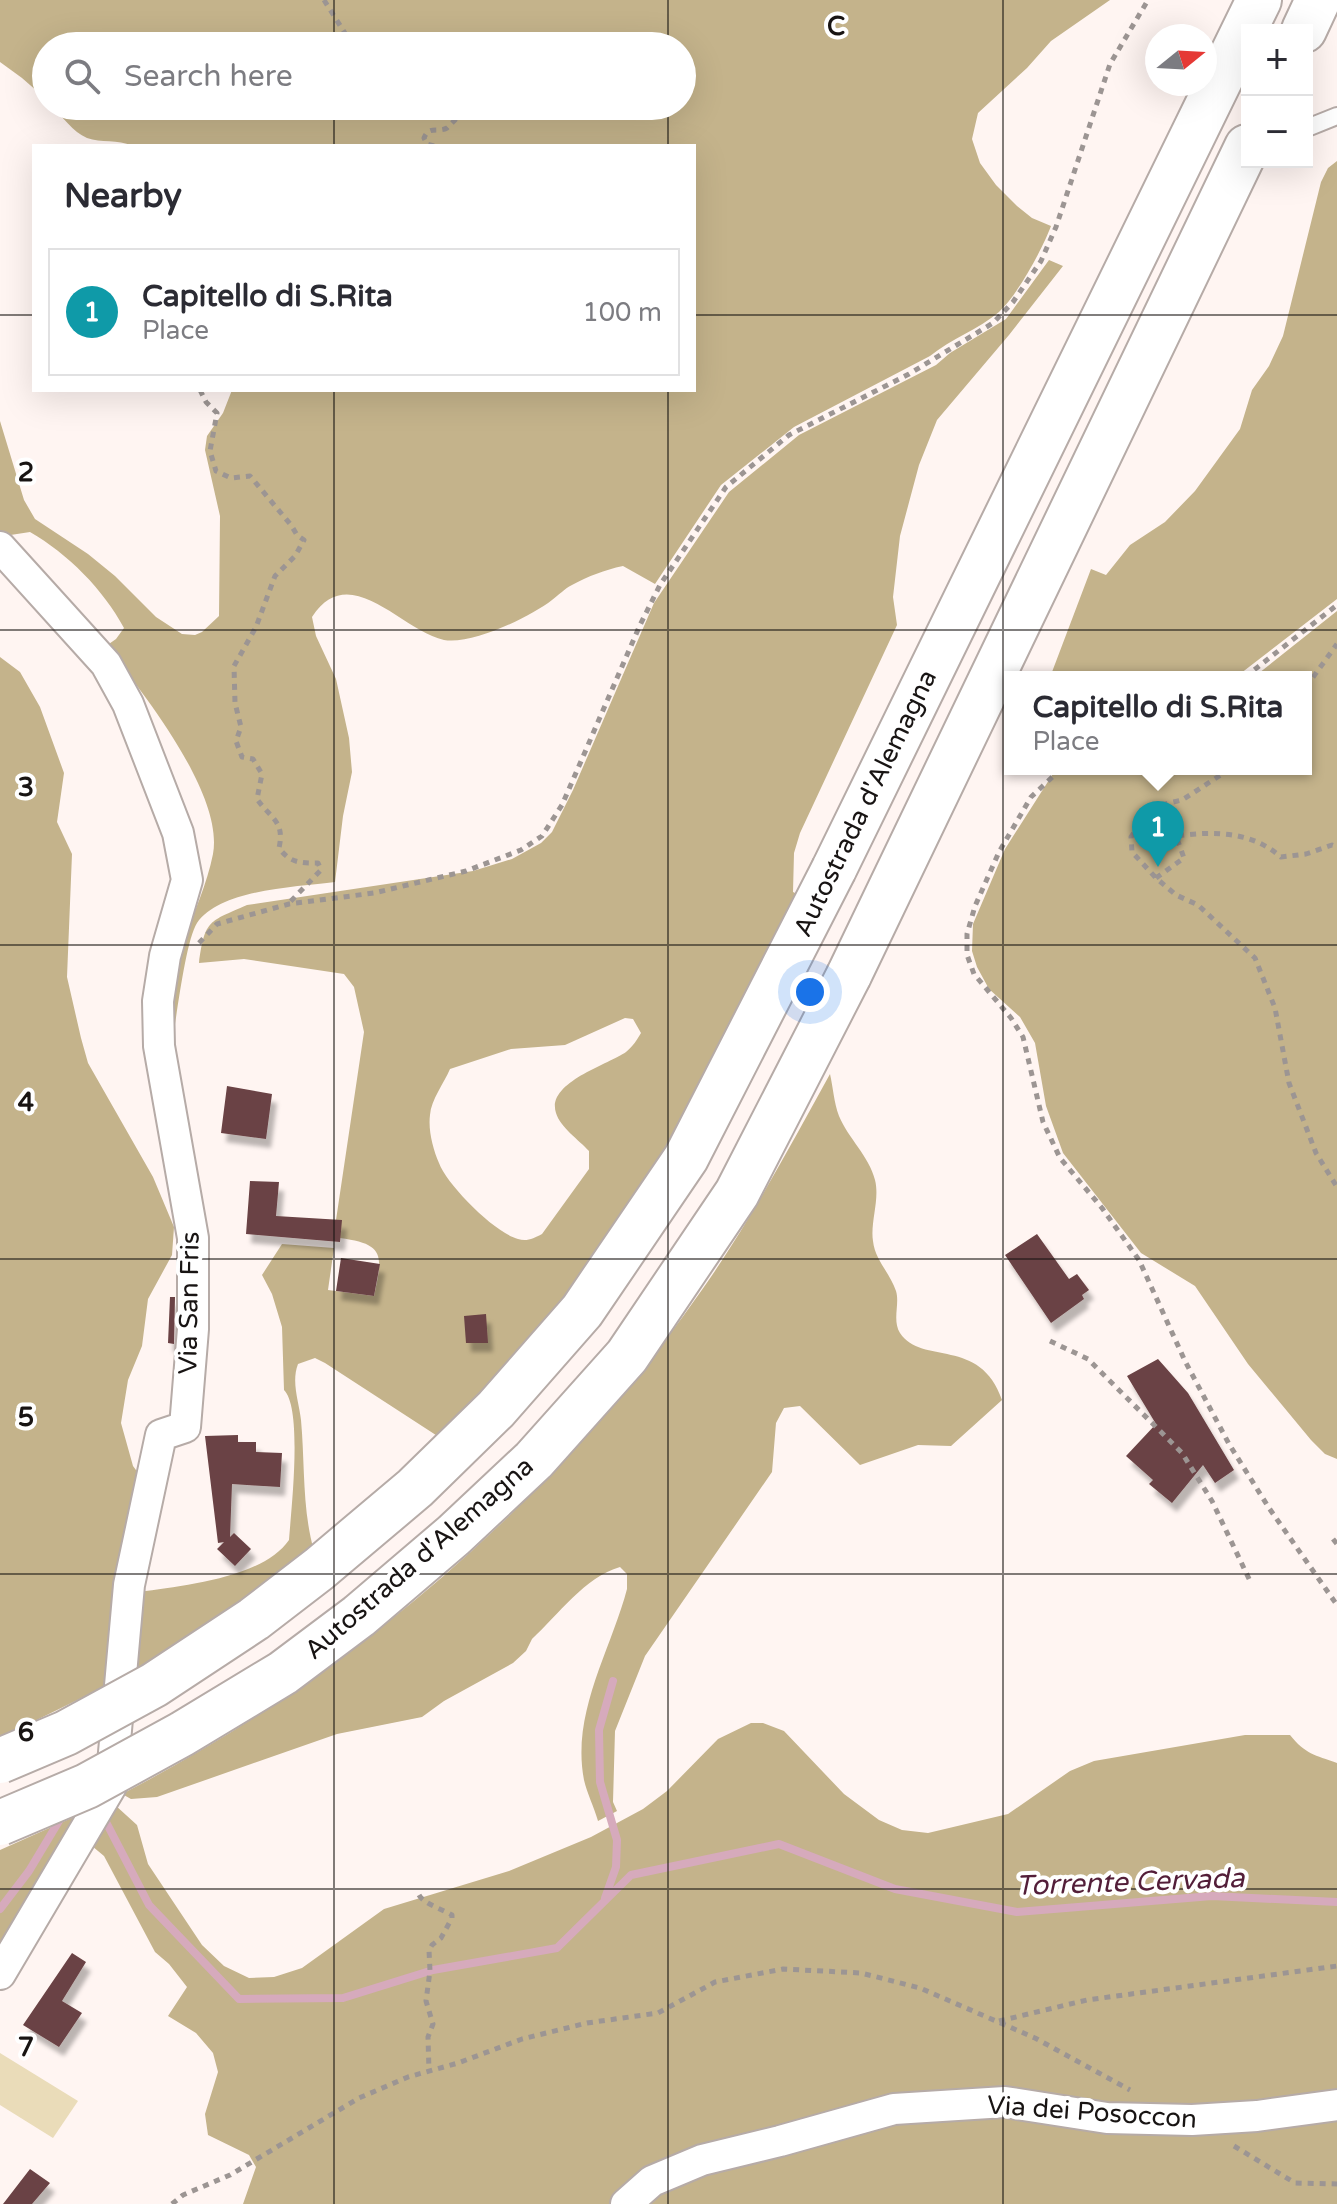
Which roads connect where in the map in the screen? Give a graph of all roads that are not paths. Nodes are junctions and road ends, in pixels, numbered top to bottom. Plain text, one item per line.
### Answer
1 (1259, 0) edge
2 (1318, 0) edge
3 (1307, 24) edge
4 (1337, 116) edge
5 (1313, 126) edge
6 (1241, 161) edge
7 (0, 547) edge
8 (0, 1761) edge
9 (0, 1823) edge
10 (0, 1974) edge
11 (1337, 2105) edge
12 (626, 2204) edge

1 - 8 highway, Autostrada d'Alemagna, bridge
2 - 3 highway
4 - 5 lane
6 - 9 highway, Autostrada d'Alemagna, bridge
7 - 10 street, Via San Fris
11 - 12 street, Via dei Posoccon

